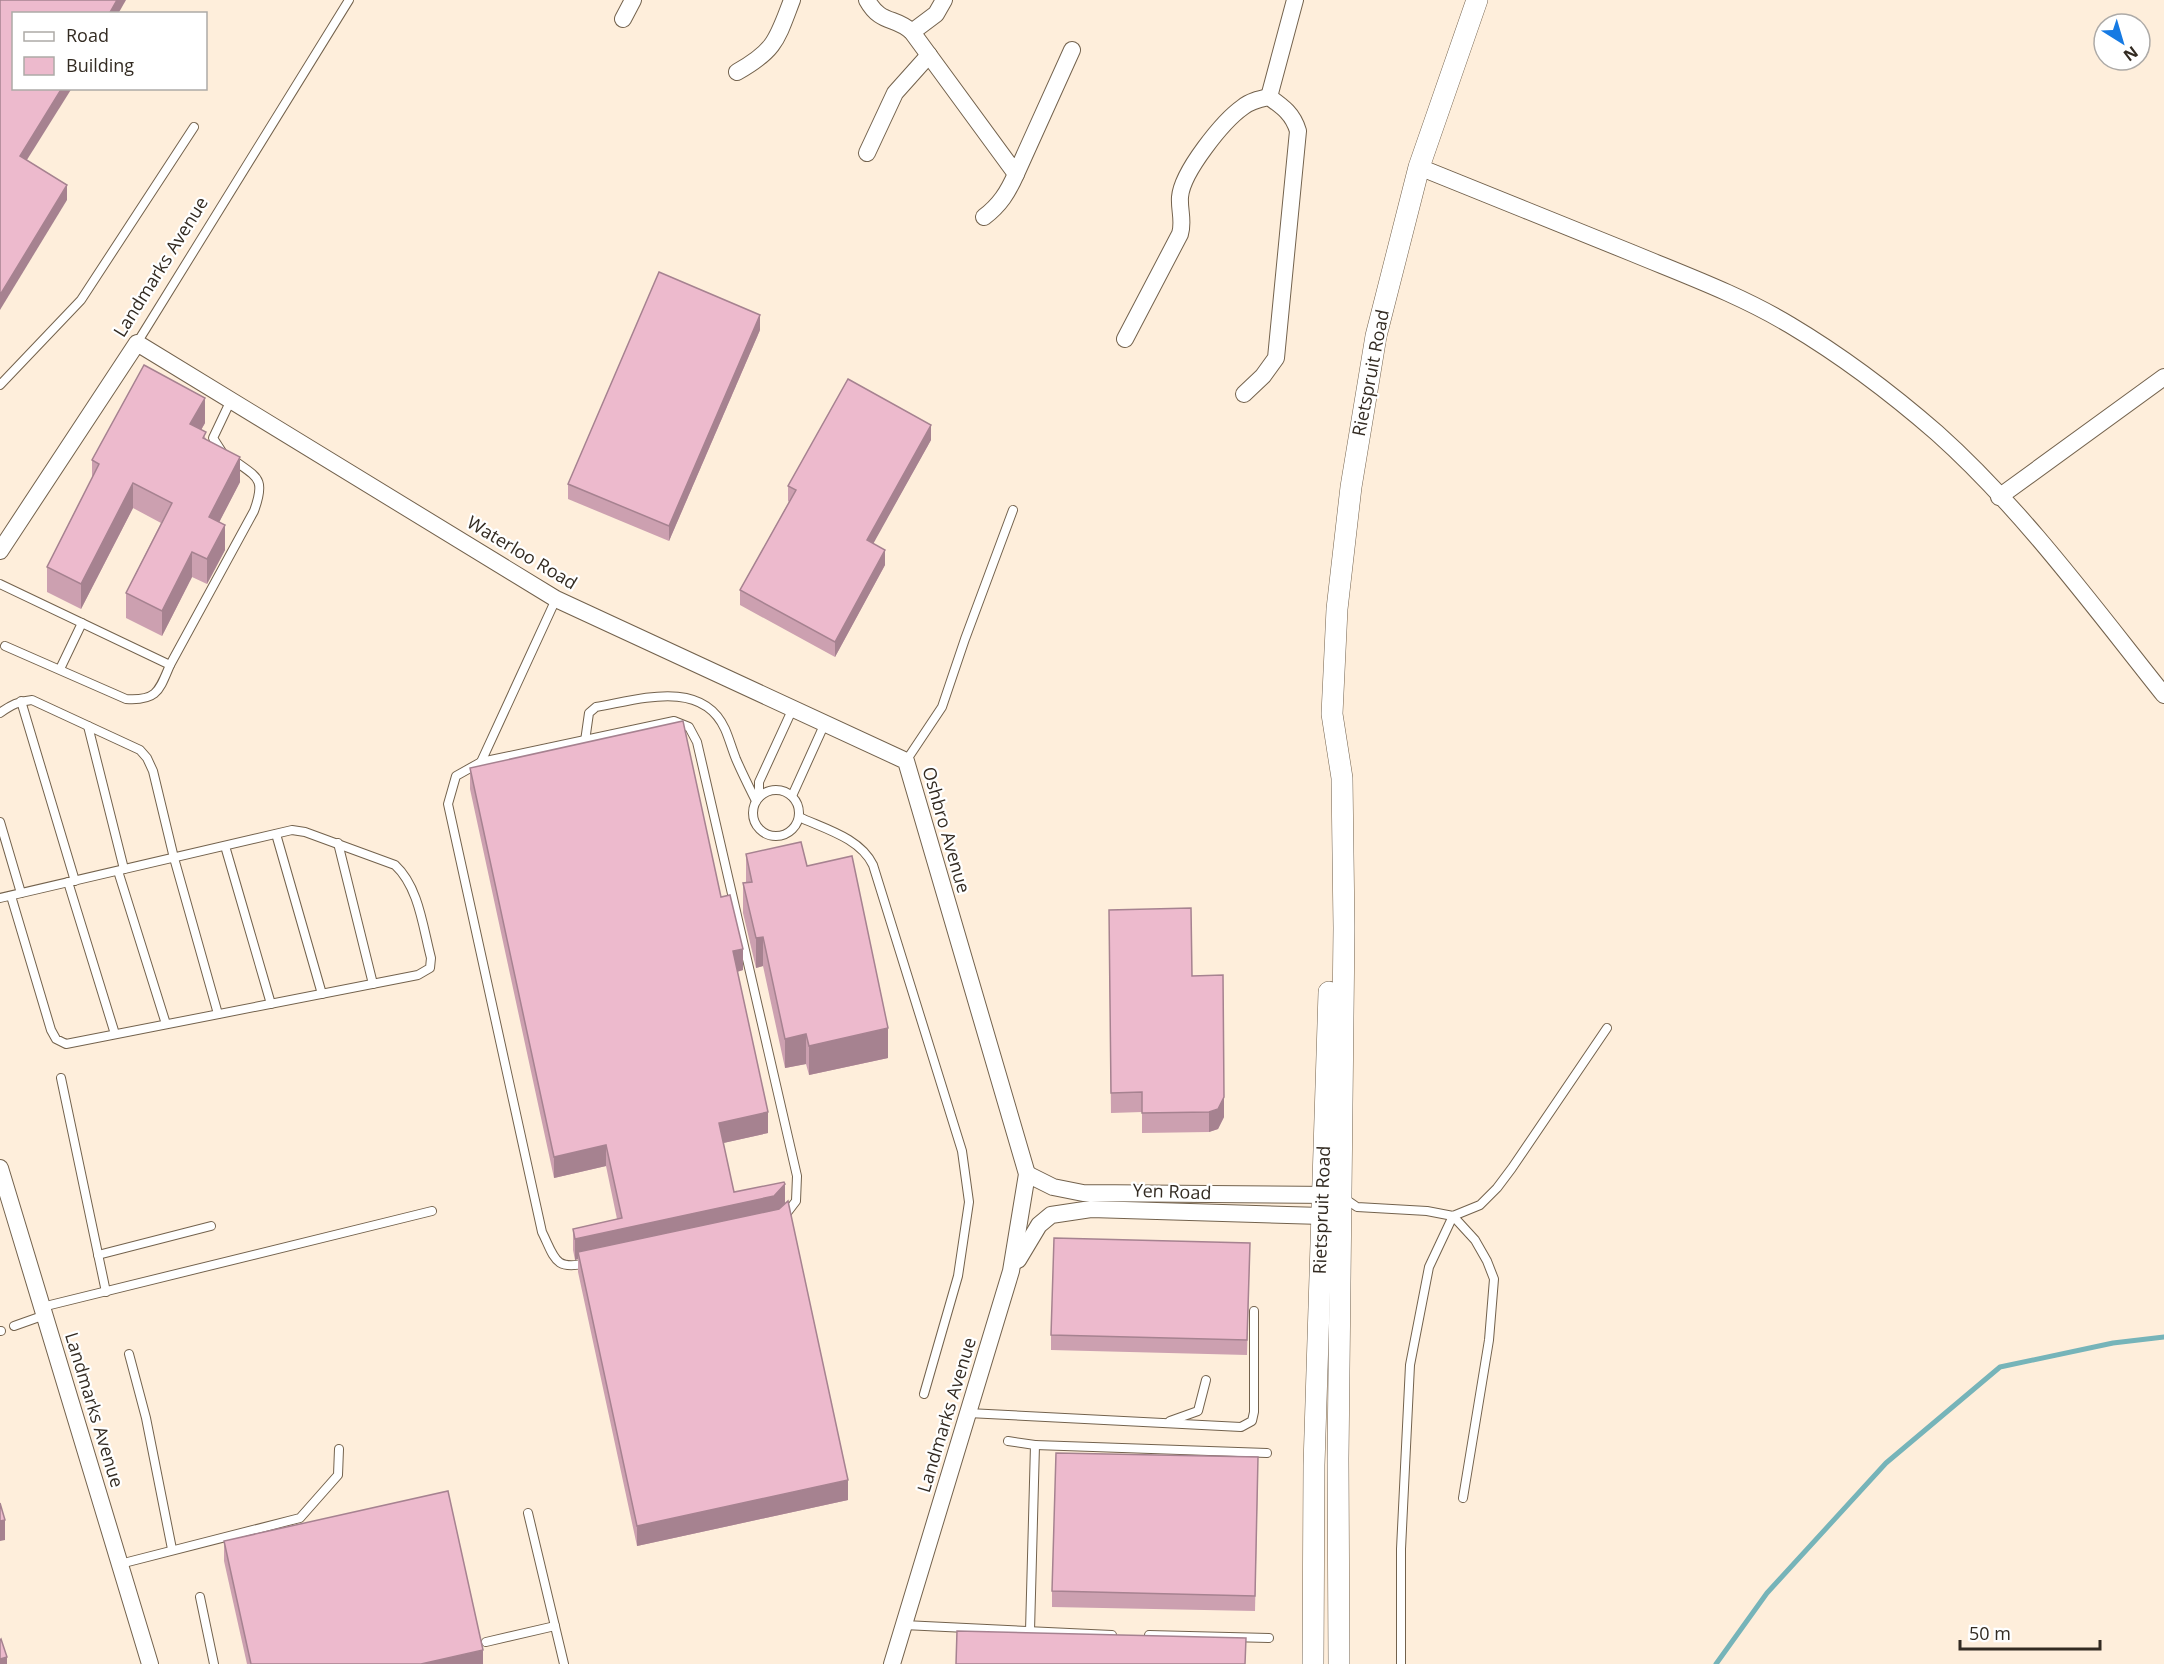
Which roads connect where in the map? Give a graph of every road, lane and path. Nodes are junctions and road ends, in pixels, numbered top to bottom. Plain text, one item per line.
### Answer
1 (349, 0) edge
2 (633, 0) edge
3 (792, 0) edge
4 (867, 0) edge
5 (944, 0) edge
6 (1295, 0) edge
7 (1477, 0) edge
8 (623, 20) dead end
9 (912, 32) junction
10 (1072, 50) dead end
11 (929, 56) junction
12 (737, 72) dead end
13 (1269, 97) junction
14 (194, 126) dead end
15 (867, 153) dead end
16 (1419, 167) junction
17 (1016, 174) junction
18 (984, 217) dead end
19 (1125, 339) dead end
20 (137, 343) junction
21 (2164, 376) edge
22 (0, 385) edge
23 (1244, 394) dead end
24 (231, 399) junction
25 (1999, 496) junction
26 (1013, 510) dead end
27 (0, 551) edge
28 (0, 584) edge
29 (556, 599) junction
30 (82, 624) junction
31 (5, 646) dead end
32 (170, 665) junction
33 (60, 669) junction
34 (2164, 695) edge
35 (21, 701) junction
36 (793, 708) junction
37 (0, 713) edge
38 (825, 723) junction
39 (88, 726) junction
40 (585, 741) junction
41 (906, 761) junction
42 (481, 762) junction
43 (792, 796) junction
44 (758, 799) junction
45 (799, 817) junction
46 (0, 822) edge
47 (276, 834) junction
48 (338, 843) junction
49 (225, 846) junction
50 (174, 858) junction
51 (121, 870) junction
52 (72, 882) junction
53 (21, 893) junction
54 (11, 896) junction
55 (0, 898) edge
56 (373, 984) junction
57 (322, 993) junction
58 (271, 1004) junction
59 (218, 1014) junction
60 (166, 1024) junction
61 (1607, 1028) dead end
62 (115, 1034) junction
63 (61, 1078) dead end
64 (0, 1168) edge
65 (1027, 1174) junction
66 (1337, 1206) junction
67 (432, 1211) dead end
68 (1453, 1215) junction
69 (778, 1222) edge
70 (211, 1226) dead end
71 (98, 1255) junction
72 (591, 1263) edge
73 (1011, 1271) junction
74 (106, 1292) junction
75 (43, 1311) junction
76 (1254, 1311) dead end
77 (14, 1326) dead end
78 (129, 1354) dead end
79 (1206, 1380) dead end
80 (924, 1394) dead end
81 (968, 1413) junction
82 (1164, 1423) junction
83 (1008, 1441) dead end
84 (1035, 1445) junction
85 (339, 1449) dead end
86 (1267, 1453) dead end
87 (1463, 1498) dead end
88 (528, 1513) dead end
89 (172, 1549) junction
90 (120, 1564) junction
91 (200, 1597) dead end
92 (903, 1624) junction
93 (555, 1626) junction
94 (1030, 1631) junction
95 (1120, 1635) edge
96 (1143, 1635) edge
97 (1269, 1638) dead end
98 (486, 1642) dead end
99 (150, 1664) edge
100 (214, 1664) edge
101 (564, 1664) edge
102 (892, 1664) edge
103 (1313, 1664) edge
104 (1339, 1664) edge
105 (1401, 1664) edge

1 - 20 lane, Landmarks Avenue
2 - 8 street
3 - 12 street
4 - 9 street
5 - 9 street
6 - 13 street
7 - 16 street, Rietspruit Road
9 - 11 street
10 - 17 street
11 - 15 street
11 - 17 street
13 - 19 street
13 - 23 street
14 - 22 lane
16 - 25 street
16 - 66 street, Rietspruit Road
17 - 18 street
20 - 24 street, Waterloo Road
20 - 27 street, Landmarks Avenue
21 - 25 street
24 - 29 street, Waterloo Road
24 - 32 lane
25 - 34 street
26 - 41 lane, Oshbro Avenue
28 - 30 lane
29 - 36 street, Waterloo Road
29 - 42 lane
30 - 32 lane
30 - 33 lane
31 - 33 lane
32 - 33 lane
35 - 37 lane
35 - 39 lane
35 - 52 lane
36 - 38 street, Waterloo Road
36 - 44 lane
38 - 41 street, Waterloo Road
38 - 43 lane
39 - 50 lane
39 - 51 lane
40 - 42 lane
40 - 44 lane
40 - 69 lane
41 - 65 street, Oshbro Avenue
42 - 72 lane
43 - 44 lane
43 - 45 lane
44 - 45 lane
45 - 80 lane
46 - 53 lane
47 - 48 lane
47 - 49 lane
47 - 57 lane
48 - 56 lane
48 - 56 lane
49 - 50 lane
49 - 58 lane
50 - 51 lane
50 - 59 lane
51 - 52 lane
51 - 60 lane
52 - 53 lane
52 - 62 lane
53 - 54 lane
54 - 55 lane
54 - 62 lane
56 - 57 lane
57 - 58 lane
58 - 59 lane
59 - 60 lane
60 - 62 lane
61 - 68 lane, Yen Road
63 - 71 lane
64 - 75 street, Landmarks Avenue
65 - 66 street, Yen Road
65 - 73 street, Landmarks Avenue
66 - 68 lane, Yen Road
66 - 73 street, Yen Road
66 - 103 street, Rietspruit Road
66 - 104 street, Rietspruit Road
67 - 74 lane
68 - 87 lane
68 - 105 lane
70 - 71 lane
71 - 74 lane
73 - 81 street, Landmarks Avenue
74 - 75 lane
75 - 77 lane
75 - 90 street, Landmarks Avenue
76 - 82 lane
78 - 89 lane
79 - 82 lane
81 - 82 lane
81 - 92 street, Landmarks Avenue
83 - 84 lane
84 - 86 lane
84 - 94 lane
85 - 89 lane
88 - 93 lane
89 - 90 lane
90 - 99 street, Landmarks Avenue
91 - 100 lane
92 - 94 lane
92 - 102 street, Landmarks Avenue
93 - 98 lane
93 - 101 lane
94 - 95 lane
96 - 97 lane

